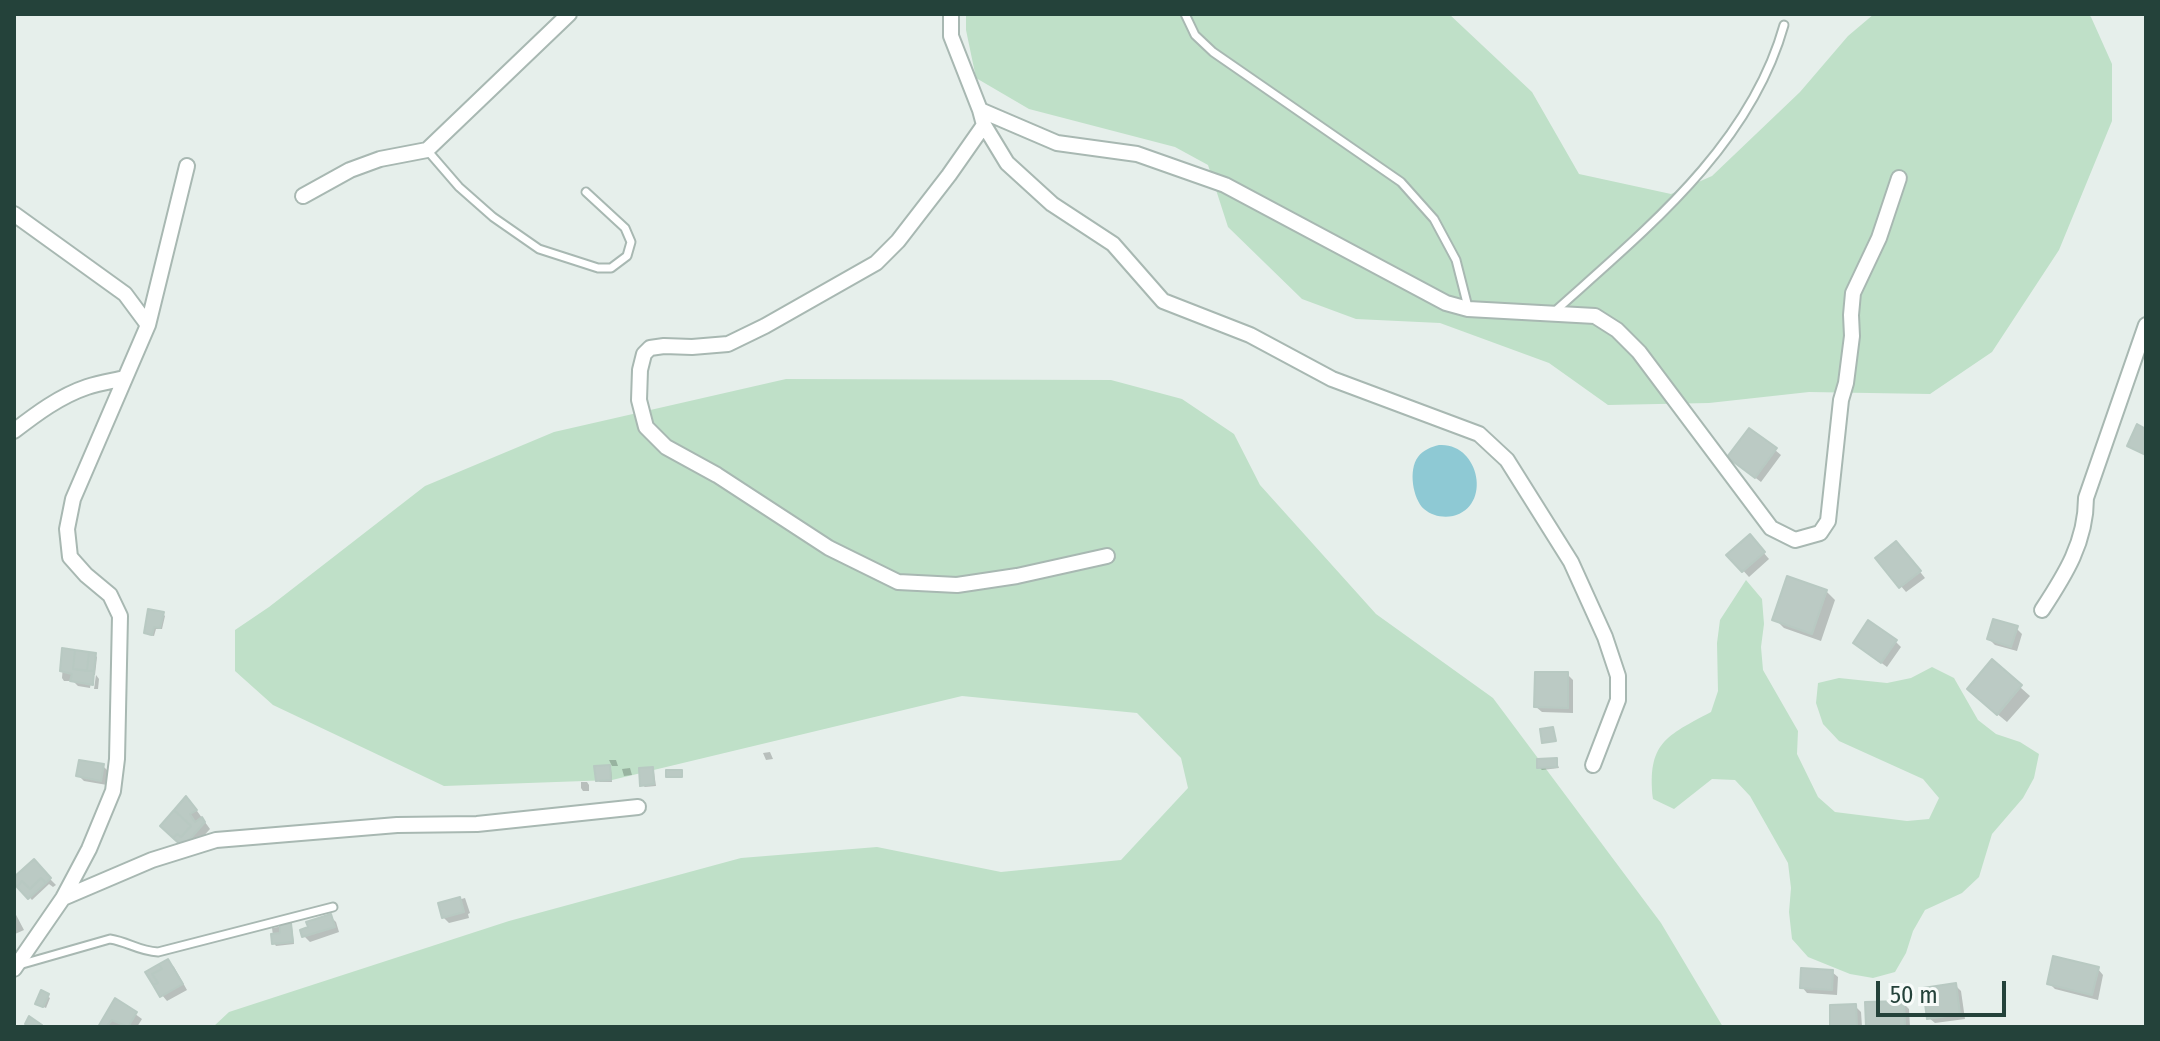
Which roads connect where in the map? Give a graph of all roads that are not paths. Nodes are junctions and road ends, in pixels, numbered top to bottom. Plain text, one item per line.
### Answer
1 (569, 14) edge
2 (951, 14) edge
3 (1185, 14) edge
4 (1784, 25) dead end
5 (982, 117) junction
6 (427, 150) junction
7 (187, 166) dead end
8 (1899, 178) dead end
9 (586, 192) dead end
10 (303, 196) dead end
11 (14, 214) edge
12 (1468, 309) junction
13 (1552, 314) junction
14 (148, 325) junction
15 (2146, 325) edge
16 (125, 378) junction
17 (14, 431) edge
18 (1107, 556) dead end
19 (2042, 610) dead end
20 (1593, 765) dead end
21 (638, 807) dead end
22 (63, 898) junction
23 (333, 907) dead end
24 (16, 967) edge

1 - 6 street
2 - 5 street
3 - 12 lane
4 - 13 lane
5 - 12 street
5 - 18 street
5 - 20 street
6 - 9 lane
6 - 10 street
7 - 14 street
8 - 13 street
11 - 14 street
12 - 13 street
14 - 16 street
15 - 19 street
16 - 17 street
16 - 22 street
21 - 22 street
22 - 24 street
23 - 24 lane

